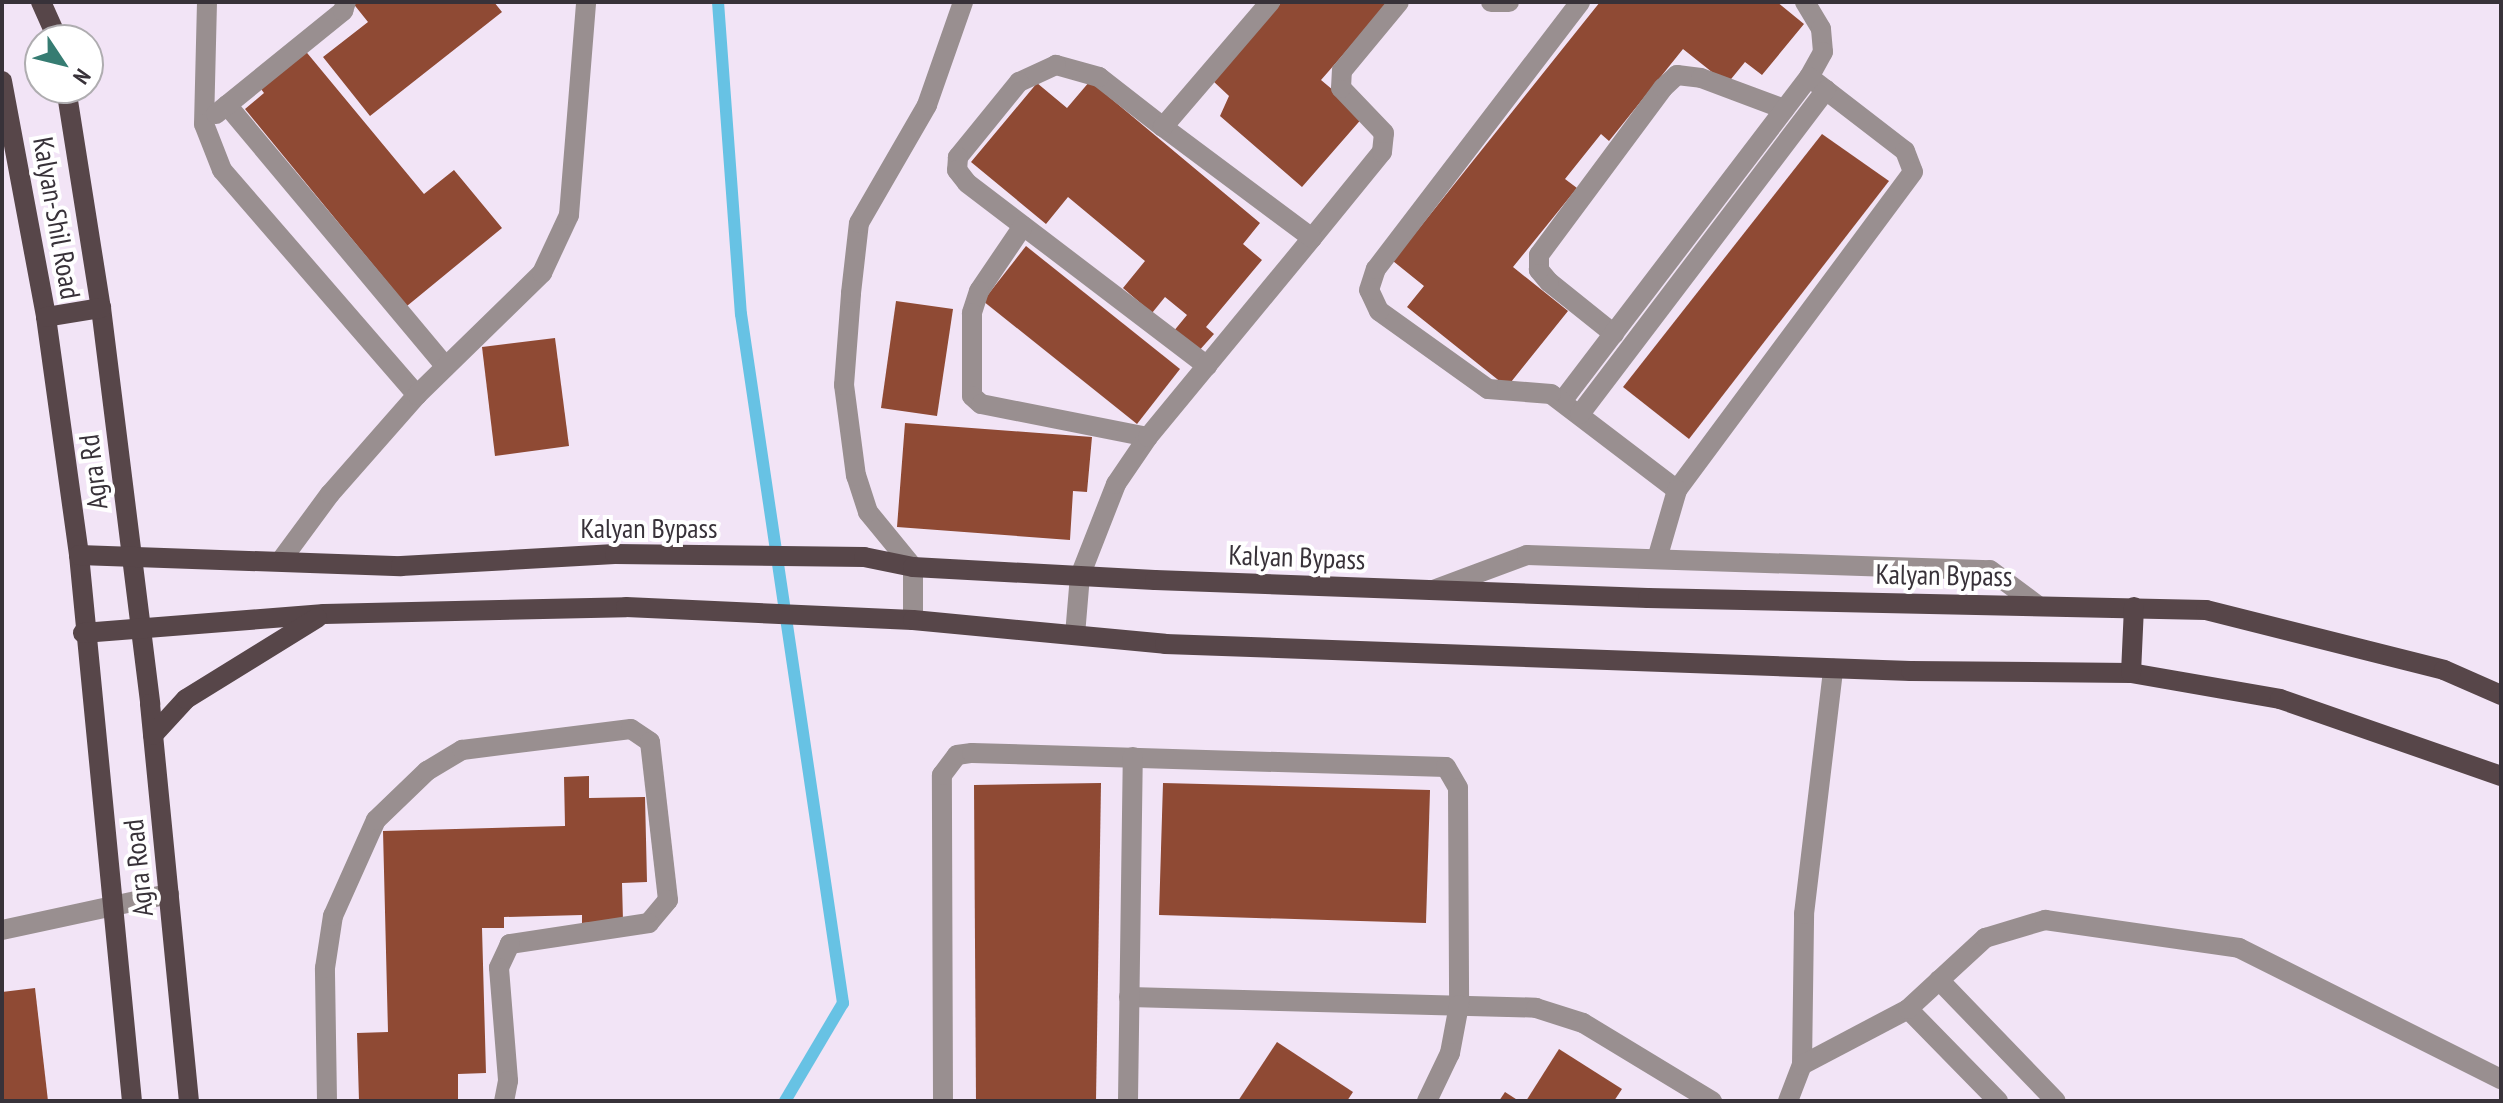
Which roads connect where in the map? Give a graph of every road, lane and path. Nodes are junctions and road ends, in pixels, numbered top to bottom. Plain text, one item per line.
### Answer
1 (41, 2) edge
2 (207, 2) edge
3 (346, 2) edge
4 (586, 2) edge
5 (963, 2) edge
6 (1270, 2) edge
7 (1399, 2) edge
8 (1491, 2) edge
9 (1509, 2) edge
10 (1580, 2) edge
11 (1805, 2) edge
12 (51, 24) edge
13 (1809, 77) junction
14 (2, 81) edge
15 (1826, 90) junction
16 (69, 104) edge
17 (227, 105) junction
18 (1784, 109) junction
19 (204, 124) junction
20 (1163, 127) junction
21 (1023, 226) junction
22 (1312, 238) junction
23 (101, 308) junction
24 (46, 317) junction
25 (1614, 334) junction
26 (1207, 366) junction
27 (446, 367) junction
28 (417, 395) junction
29 (1563, 400) junction
30 (1580, 414) junction
31 (1148, 437) junction
32 (1677, 490) junction
33 (79, 555) junction
34 (131, 555) junction
35 (282, 559) junction
36 (1657, 559) junction
37 (913, 567) junction
38 (1080, 576) junction
39 (1433, 590) junction
40 (2037, 605) junction
41 (2134, 607) junction
42 (324, 614) junction
43 (913, 620) junction
44 (140, 630) junction
45 (83, 633) junction
46 (1075, 635) junction
47 (1833, 669) junction
48 (2131, 673) junction
49 (2501, 695) edge
50 (153, 735) junction
51 (1133, 757) junction
52 (2501, 776) edge
53 (169, 894) junction
54 (110, 904) junction
55 (2, 930) edge
56 (1939, 980) junction
57 (1129, 997) junction
58 (1459, 1005) junction
59 (1908, 1009) junction
60 (1802, 1065) junction
61 (2501, 1079) edge
62 (132, 1101) edge
63 (189, 1101) edge
64 (327, 1101) edge
65 (504, 1101) edge
66 (943, 1101) edge
67 (1128, 1101) edge
68 (1427, 1101) edge
69 (1712, 1101) edge
70 (1788, 1101) edge
71 (1998, 1101) edge
72 (2056, 1101) edge

1 - 12 main road
2 - 19 street
3 - 17 street
4 - 27 street
5 - 37 street
6 - 20 street
7 - 22 street
8 - 9 street
10 - 29 street
11 - 13 street
13 - 15 street
13 - 18 street
14 - 24 main road, Kalyan-Shil Road
15 - 30 street
15 - 32 street
16 - 23 main road, Kalyan-Shil Road
17 - 19 street
17 - 27 street
18 - 25 street
18 - 25 street
19 - 28 street
20 - 21 street
20 - 22 street
21 - 26 street
21 - 31 street
22 - 26 street
23 - 24 main road
23 - 34 main road, Agra Rd
24 - 33 main road, Agra Rd
25 - 29 street
26 - 31 street
27 - 28 street
28 - 35 street
29 - 30 street
30 - 32 street
31 - 38 street
32 - 36 street
33 - 34 main road, Kalyan Bypass
33 - 45 main road, Agra Rd
34 - 35 main road, Kalyan Bypass
34 - 44 main road, Agra Rd
35 - 37 main road, Kalyan Bypass
36 - 39 street
36 - 40 street
37 - 38 main road, Kalyan Bypass
37 - 43 street
38 - 39 main road, Kalyan Bypass
38 - 46 street
39 - 40 main road, Kalyan Bypass
40 - 41 main road, Kalyan Bypass
41 - 48 main road
41 - 49 main road, Kalyan Bypass
42 - 43 main road
42 - 44 main road
42 - 50 main road
43 - 46 main road
44 - 45 main road
44 - 50 main road, Agra Road
45 - 54 main road, Agra Road
46 - 47 main road
47 - 48 main road
47 - 60 street
48 - 52 main road
50 - 53 main road, Agra Road
51 - 57 street
51 - 58 street
51 - 66 street
53 - 54 street
53 - 63 main road, Agra Road
54 - 55 street
54 - 62 main road, Agra Road
56 - 59 street
56 - 61 street
56 - 72 street
57 - 58 street
57 - 67 street
58 - 68 street
58 - 69 street
59 - 60 street
59 - 71 street
60 - 70 street
64 - 65 street

